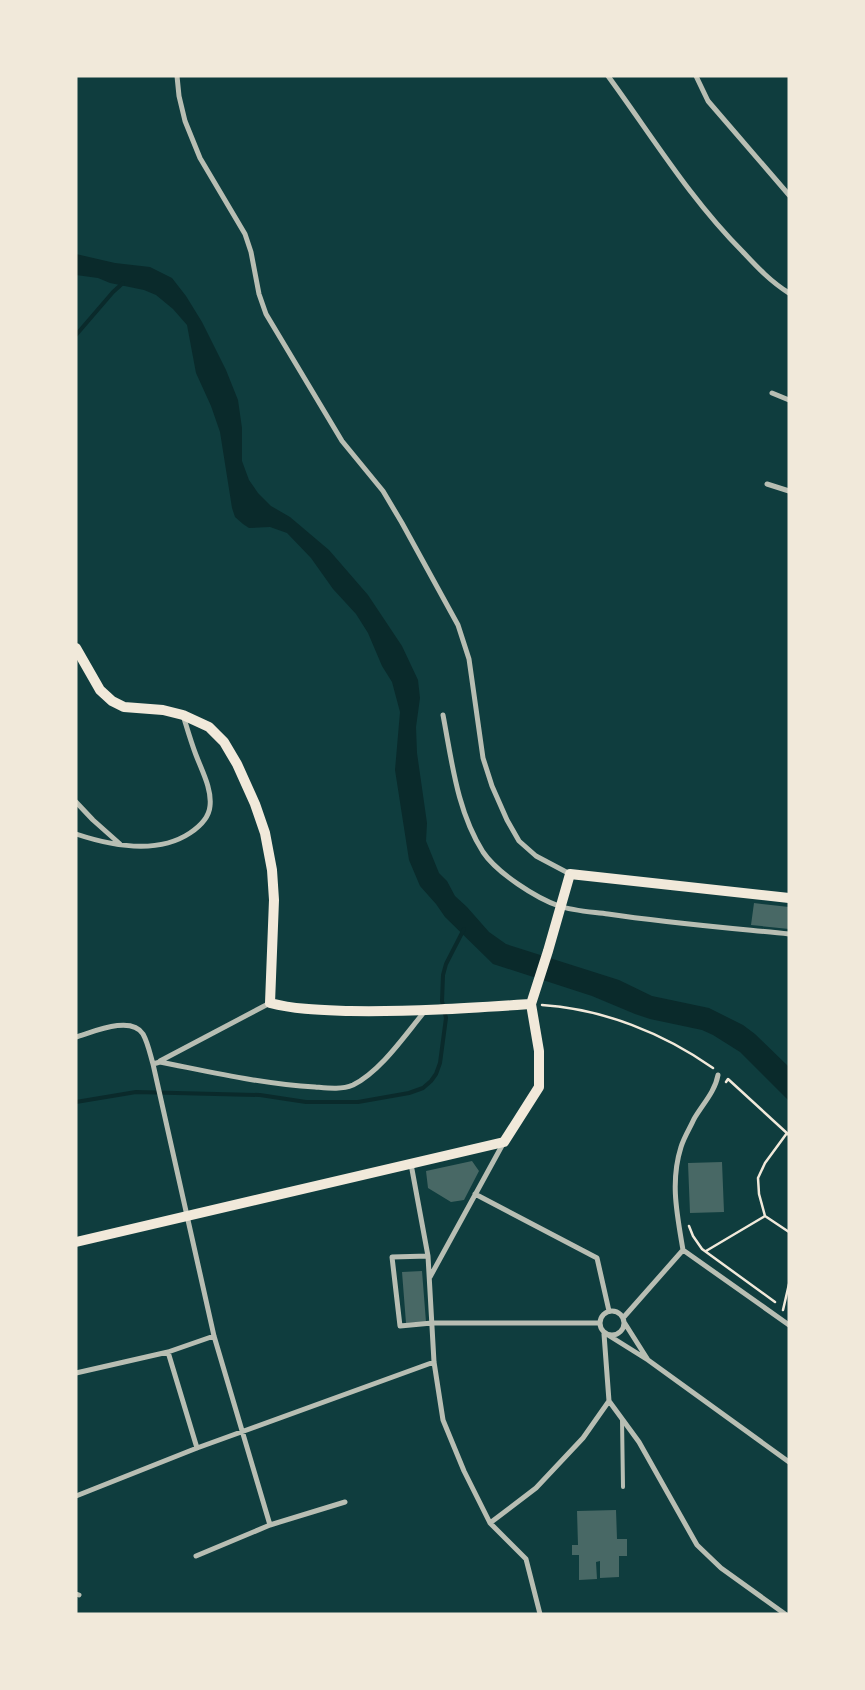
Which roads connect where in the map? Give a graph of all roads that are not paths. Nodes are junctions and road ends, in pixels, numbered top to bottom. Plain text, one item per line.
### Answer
1 (177, 76) edge
2 (608, 76) edge
3 (696, 76) edge
4 (789, 195) edge
5 (789, 293) edge
6 (772, 393) dead end
7 (789, 400) edge
8 (767, 484) dead end
9 (789, 491) edge
10 (76, 648) edge
11 (183, 715) junction
12 (443, 715) dead end
13 (76, 802) edge
14 (76, 834) edge
15 (120, 844) junction
16 (570, 874) junction
17 (789, 898) edge
18 (560, 907) junction
19 (789, 934) edge
20 (270, 1003) junction
21 (531, 1004) junction
22 (430, 1011) junction
23 (76, 1037) edge
24 (160, 1062) junction
25 (153, 1064) junction
26 (718, 1076) road end
27 (504, 1142) junction
28 (411, 1163) junction
29 (475, 1194) junction
30 (187, 1216) junction
31 (76, 1242) edge
32 (683, 1250) junction
33 (428, 1256) junction
34 (429, 1278) junction
35 (609, 1311) junction
36 (623, 1320) junction
37 (432, 1323) junction
38 (599, 1323) junction
39 (789, 1325) edge
40 (606, 1334) junction
41 (214, 1336) junction
42 (168, 1352) junction
43 (648, 1360) junction
44 (434, 1362) junction
45 (76, 1374) edge
46 (609, 1401) junction
47 (622, 1417) junction
48 (242, 1432) junction
49 (198, 1448) junction
50 (789, 1462) edge
51 (623, 1487) dead end
52 (76, 1496) edge
53 (345, 1502) dead end
54 (490, 1522) junction
55 (270, 1525) junction
56 (196, 1556) dead end
57 (540, 1614) edge
58 (785, 1614) edge

1 - 16 street
2 - 5 street
3 - 4 street
6 - 7 street
8 - 9 street
10 - 11 main road
11 - 15 street
11 - 20 main road
12 - 18 street
13 - 15 street
14 - 15 street
16 - 17 main road
16 - 18 main road
18 - 19 street
18 - 21 main road
20 - 22 main road
20 - 24 street
21 - 22 main road
21 - 27 main road
22 - 24 street
23 - 25 street
24 - 25 street
25 - 30 street
26 - 32 street
27 - 28 main road
27 - 29 street
28 - 30 main road
28 - 33 street
29 - 34 street
29 - 35 street
30 - 31 main road
30 - 41 street
32 - 36 street
32 - 39 street
33 - 34 street
33 - 37 street
34 - 37 street
35 - 36 street
35 - 38 street
36 - 40 street
36 - 43 street
37 - 38 street
37 - 44 street
38 - 40 street
40 - 43 street
40 - 46 street
41 - 42 street
41 - 48 street
42 - 45 street
42 - 49 street
43 - 50 street
44 - 48 street
44 - 54 street
46 - 47 street
46 - 54 street
47 - 51 lane
47 - 58 street
48 - 49 street
48 - 55 street
49 - 52 street
53 - 55 street
54 - 57 street
55 - 56 street

